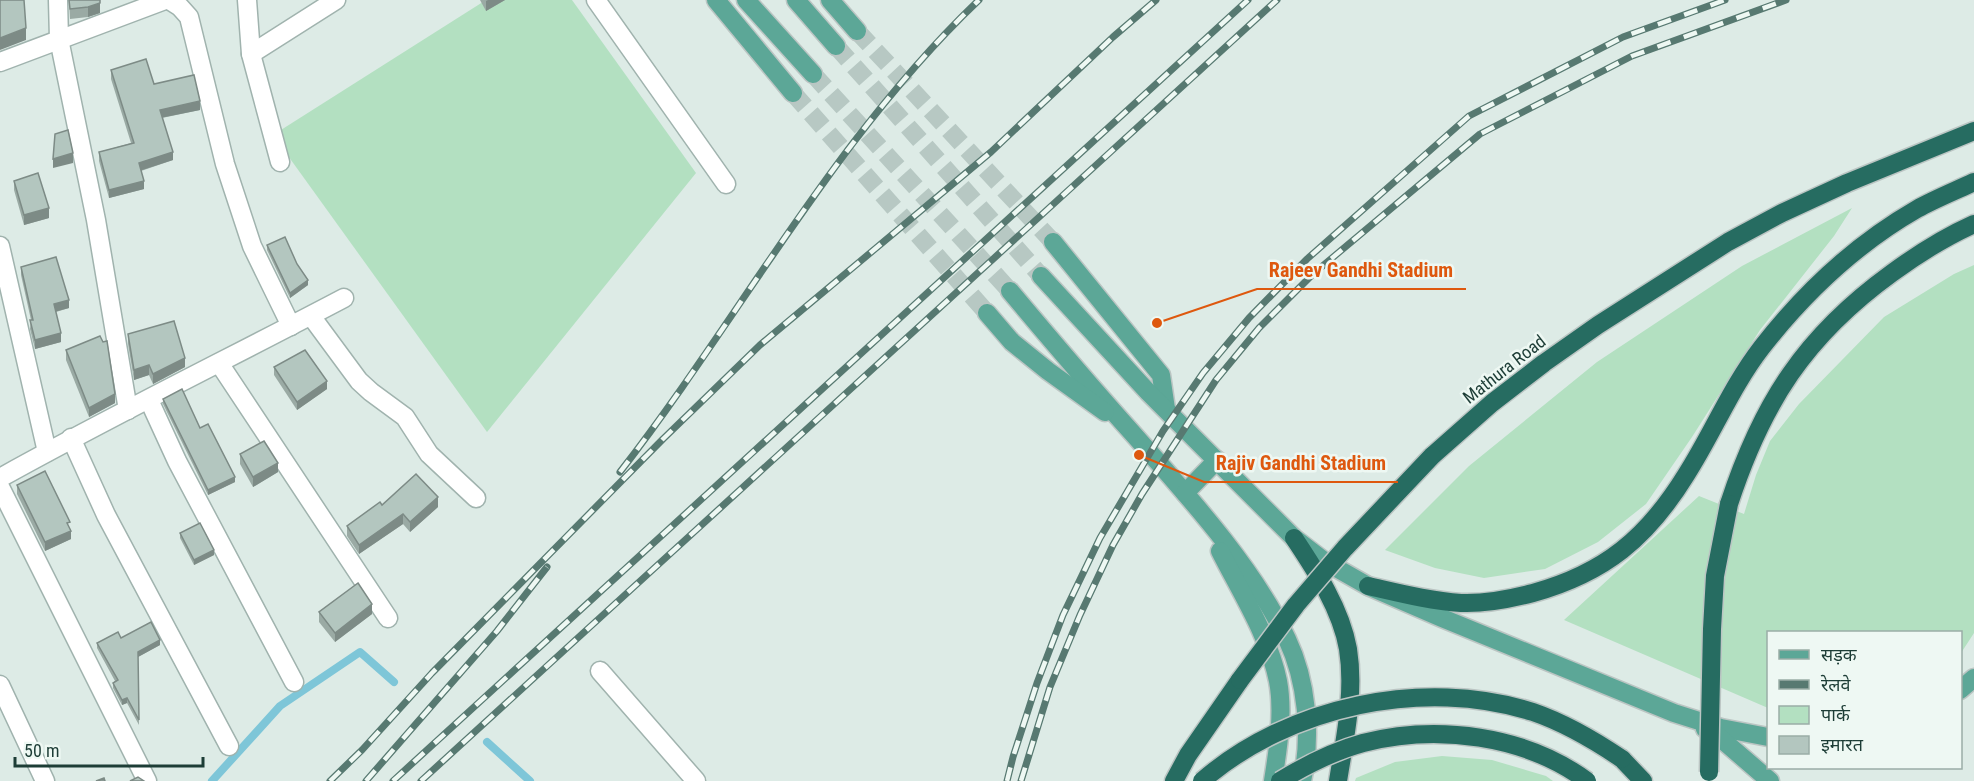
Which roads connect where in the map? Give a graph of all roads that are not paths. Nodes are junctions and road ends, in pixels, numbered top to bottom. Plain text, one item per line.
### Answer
1 (58, 0) edge
2 (167, 0) edge
3 (247, 0) edge
4 (336, 0) edge
5 (596, 0) edge
6 (716, 0) edge
7 (746, 0) edge
8 (796, 0) edge
9 (830, 0) edge
10 (857, 31) tunnel mouth
11 (59, 39) junction
12 (836, 46) tunnel mouth
13 (251, 54) junction
14 (0, 62) edge
15 (813, 74) tunnel mouth
16 (794, 93) tunnel mouth
17 (1974, 131) edge
18 (280, 162) dead end
19 (1974, 182) edge
20 (726, 184) dead end
21 (1974, 224) edge
22 (1053, 242) tunnel mouth
23 (0, 246) edge
24 (1041, 276) tunnel mouth
25 (1010, 291) tunnel mouth
26 (344, 298) dead end
27 (987, 313) tunnel mouth
28 (312, 316) junction
29 (291, 326) junction
30 (219, 363) junction
31 (149, 400) junction
32 (1166, 409) junction
33 (128, 410) junction
34 (1132, 434) junction
35 (71, 438) junction
36 (47, 452) junction
37 (1217, 460) junction
38 (0, 478) edge
39 (0, 487) edge
40 (1185, 493) junction
41 (476, 498) dead end
42 (1203, 517) junction
43 (1294, 538) junction
44 (1368, 586) junction
45 (388, 618) dead end
46 (600, 671) dead end
47 (1974, 678) edge
48 (294, 682) dead end
49 (0, 686) edge
50 (1962, 688) edge
51 (1674, 712) junction
52 (1767, 737) edge
53 (229, 746) dead end
54 (45, 781) edge
55 (147, 781) edge
56 (696, 781) edge
57 (1174, 781) edge
58 (1202, 781) edge
59 (1273, 781) edge
60 (1280, 781) edge
61 (1302, 781) edge
62 (1338, 781) edge
63 (1587, 781) edge
64 (1643, 781) edge
65 (1709, 781) edge
66 (1770, 781) edge

1 - 11 street
2 - 11 street
2 - 29 street
3 - 13 street
4 - 13 street
5 - 20 street
6 - 16 main road
7 - 15 main road
8 - 12 main road
9 - 10 main road
11 - 14 street
11 - 33 street
13 - 18 street
17 - 57 highway, Mathura Road, bridge
19 - 44 highway
21 - 65 highway, bridge
22 - 32 main road
23 - 36 street
24 - 32 main road
25 - 34 main road
26 - 28 street
27 - 34 main road
28 - 29 street
28 - 41 street
29 - 30 street
30 - 31 street
30 - 45 street
31 - 33 street
31 - 48 street
32 - 37 main road
33 - 35 street
34 - 40 main road
35 - 36 street
35 - 53 street
36 - 38 street
37 - 40 main road
37 - 43 main road
39 - 55 street
40 - 42 main road
42 - 59 main road
42 - 61 main road
43 - 44 main road
43 - 62 highway
44 - 51 main road
46 - 56 street
47 - 50 main road
49 - 54 street
51 - 52 main road
51 - 66 main road
58 - 64 highway, bridge
60 - 63 highway, bridge

